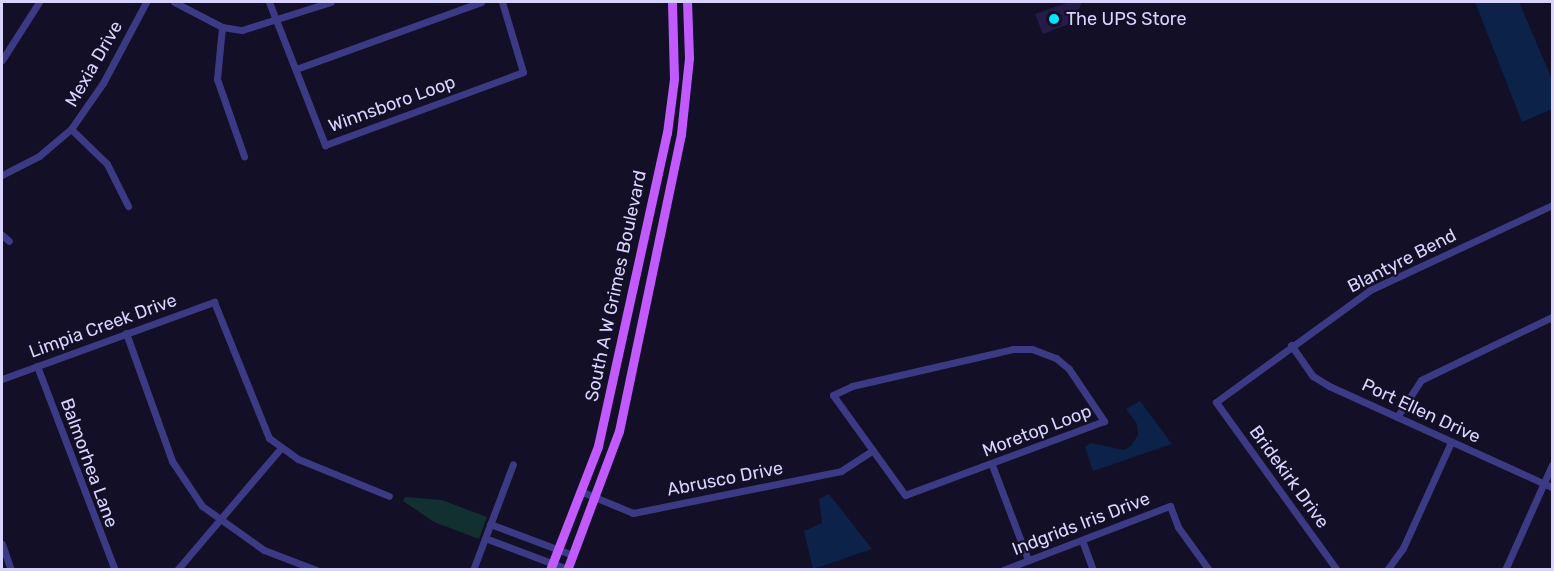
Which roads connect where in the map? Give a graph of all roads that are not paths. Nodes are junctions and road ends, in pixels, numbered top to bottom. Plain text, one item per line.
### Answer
1 (39, 2) edge
2 (146, 2) edge
3 (174, 2) edge
4 (269, 2) edge
5 (331, 2) edge
6 (481, 2) edge
7 (502, 2) edge
8 (672, 2) edge
9 (687, 2) edge
10 (278, 21) junction
11 (222, 27) junction
12 (2, 60) edge
13 (297, 69) junction
14 (674, 79) junction
15 (687, 80) junction
16 (71, 129) junction
17 (244, 156) dead end
18 (2, 175) edge
19 (656, 182) junction
20 (671, 185) junction
21 (1552, 205) edge
22 (128, 206) dead end
23 (2, 236) edge
24 (9, 241) dead end
25 (1552, 317) edge
26 (126, 333) junction
27 (1291, 345) junction
28 (37, 366) junction
29 (613, 373) junction
30 (2, 379) edge
31 (626, 400) junction
32 (1216, 402) joint
33 (1397, 417) junction
34 (1451, 442) junction
35 (280, 449) junction
36 (873, 450) junction
37 (513, 464) dead end
38 (992, 465) junction
39 (1552, 465) edge
40 (1544, 484) junction
41 (1552, 488) edge
42 (580, 491) junction
43 (389, 496) dead end
44 (596, 497) junction
45 (219, 522) junction
46 (490, 524) junction
47 (484, 538) junction
48 (1082, 540) junction
49 (2, 544) edge
50 (558, 549) junction
51 (573, 555) junction
52 (1028, 560) junction
53 (551, 567) edge
54 (567, 569) edge
55 (11, 570) edge
56 (115, 570) edge
57 (177, 570) edge
58 (316, 570) edge
59 (473, 570) edge
60 (1003, 570) edge
61 (1093, 570) edge
62 (1209, 570) edge
63 (1337, 570) edge
64 (1387, 570) edge
65 (1505, 570) edge

1 - 12 street
2 - 16 street, Mexia Drive
3 - 11 street
4 - 10 street, Winnsboro Loop
5 - 10 street
6 - 13 street
7 - 13 street, Winnsboro Loop
8 - 14 main road, South A W Grimes Boulevard
9 - 15 main road, South A W Grimes Boulevard
10 - 11 street
10 - 13 street, Winnsboro Loop
11 - 17 street
14 - 15 main road
14 - 19 main road, South A W Grimes Boulevard
15 - 20 main road, South A W Grimes Boulevard
16 - 18 street, Mexia Drive
16 - 22 street
19 - 20 main road
19 - 29 main road, South A W Grimes Boulevard
20 - 31 main road, South A W Grimes Boulevard
21 - 27 street, Blantyre Bend
23 - 24 street
25 - 33 street
26 - 28 street, Limpia Creek Drive
26 - 35 street, Limpia Creek Drive
26 - 45 street
27 - 32 street, Blantyre Bend
27 - 33 street, Port Ellen Drive
28 - 30 street, Limpia Creek Drive
28 - 56 street, Balmorhea Lane
29 - 31 main road
29 - 42 main road, South A W Grimes Boulevard
31 - 44 main road, South A W Grimes Boulevard
32 - 63 street, Bridekirk Drive
33 - 34 street, Port Ellen Drive
34 - 40 street, Port Ellen Drive
34 - 64 street
35 - 43 street
35 - 45 street
36 - 38 street, Moretop Loop
36 - 38 street, Moretop Loop
36 - 44 street, Abrusco Drive
37 - 46 street
38 - 52 street
39 - 40 street
40 - 41 street, Port Ellen Drive
40 - 65 street
42 - 44 street, Abrusco Drive
42 - 50 main road, South A W Grimes Boulevard
44 - 51 main road, South A W Grimes Boulevard
45 - 57 street
45 - 58 street
46 - 47 street
46 - 50 street
47 - 53 street
47 - 59 street
48 - 52 street, Indgrids Iris Drive
48 - 61 street
48 - 62 street, Indgrids Iris Drive
49 - 55 street
50 - 51 street
50 - 53 main road, South A W Grimes Boulevard
51 - 54 main road, South A W Grimes Boulevard
52 - 60 street, Indgrids Iris Drive
53 - 54 street

